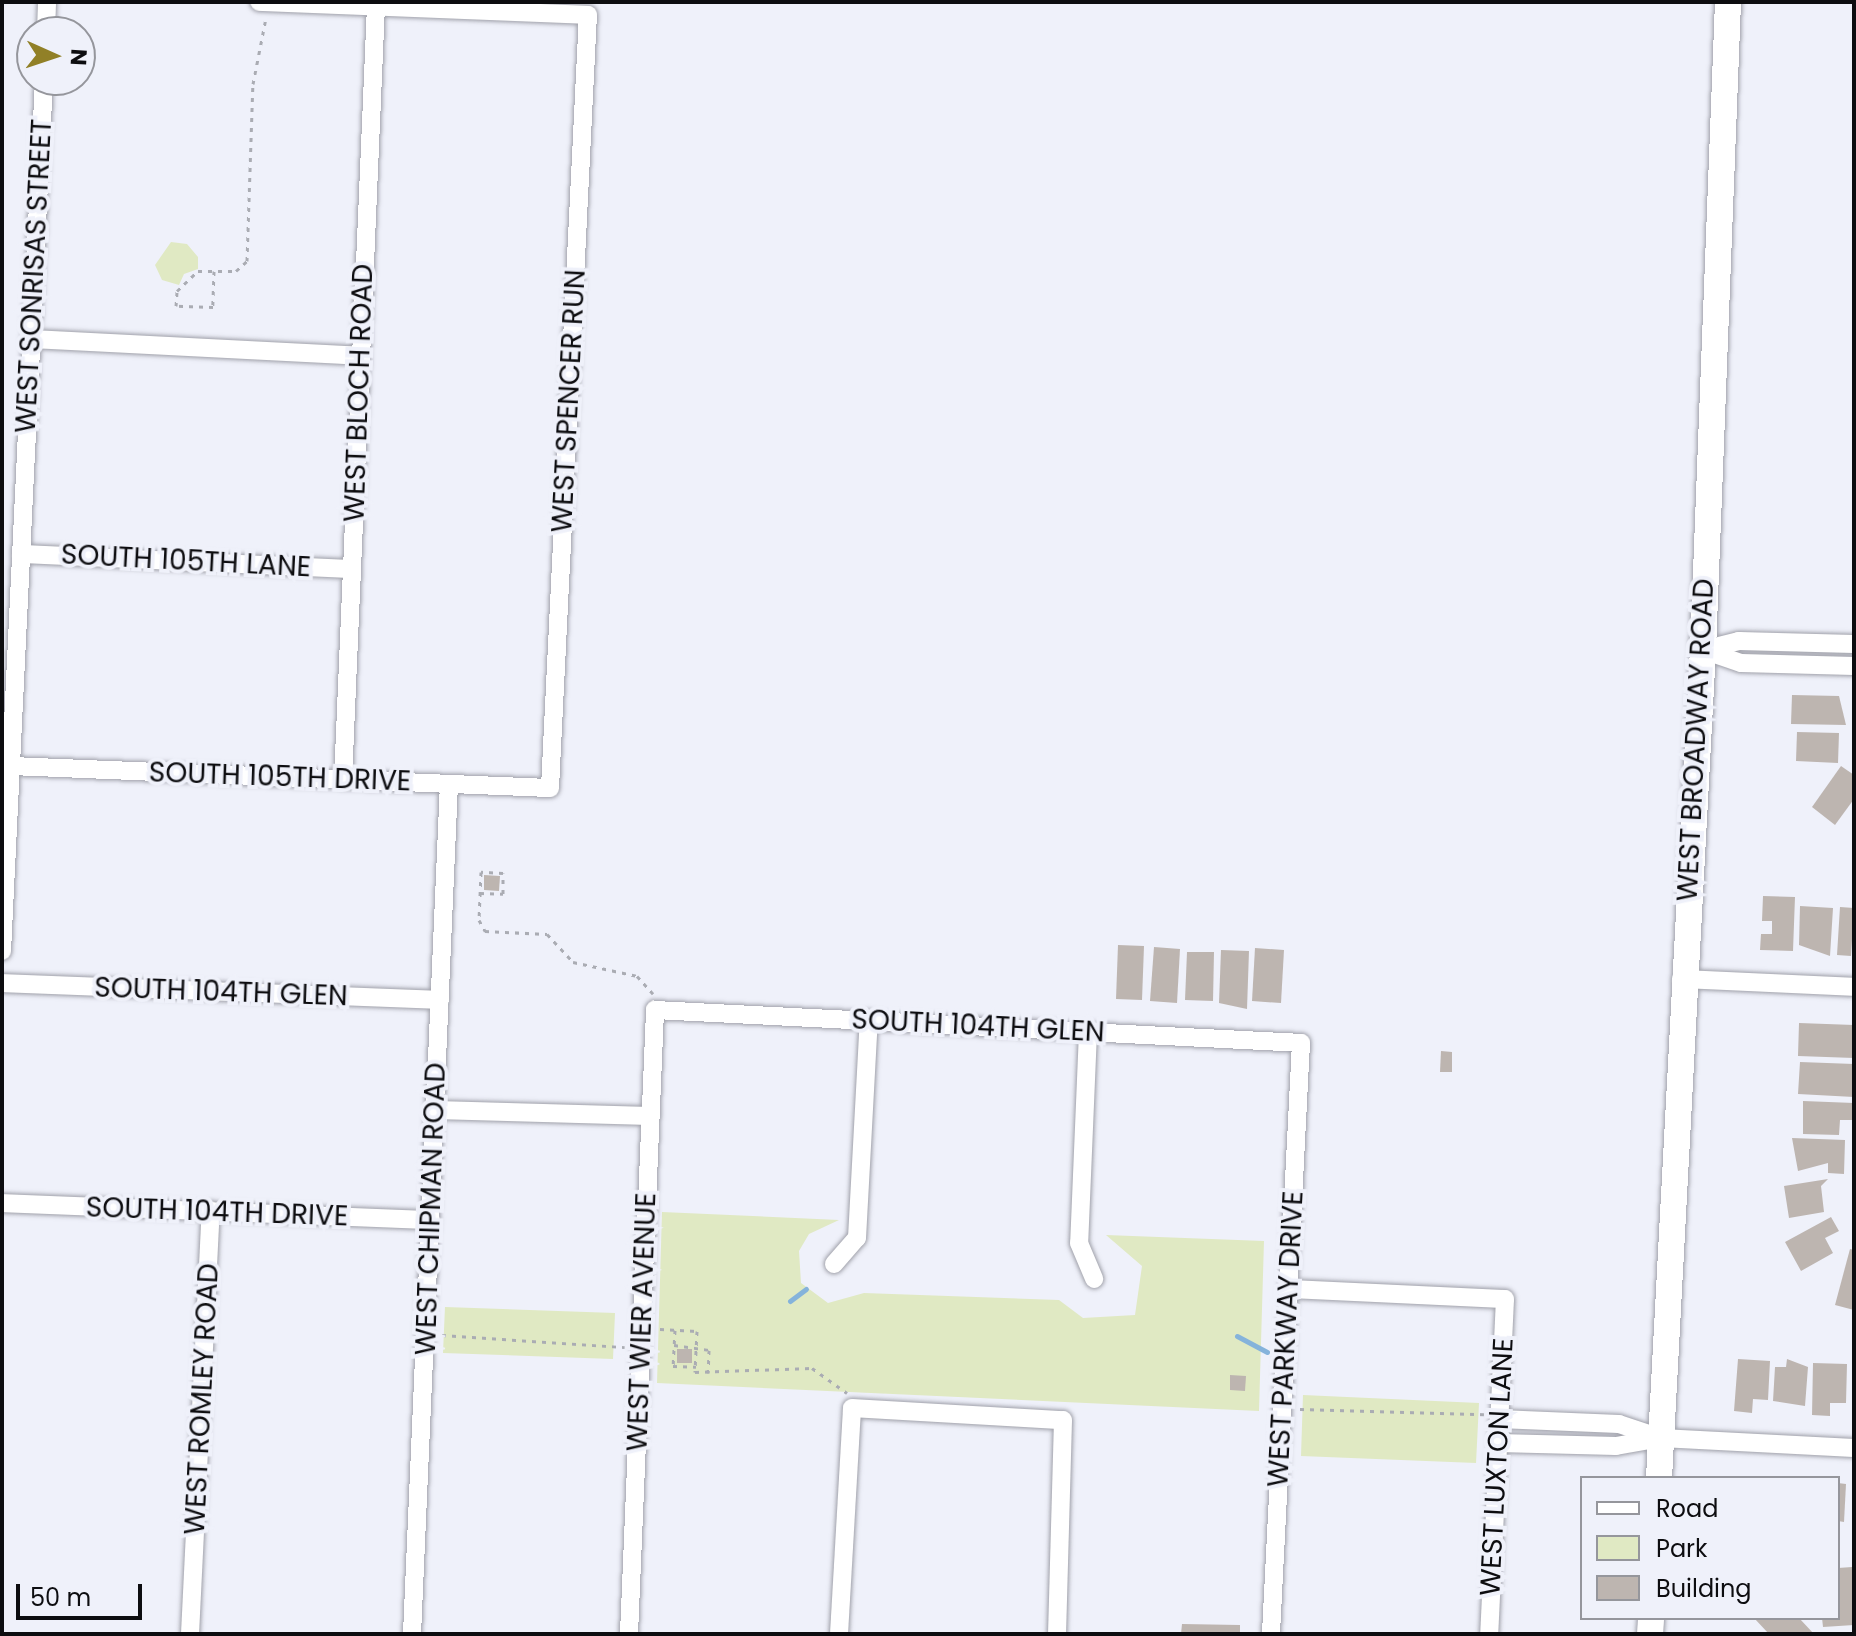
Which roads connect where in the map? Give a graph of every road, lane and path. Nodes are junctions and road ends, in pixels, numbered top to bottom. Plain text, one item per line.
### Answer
1 (259, 2) edge
2 (1728, 2) edge
3 (269, 3) edge
4 (376, 6) junction
5 (43, 96) edge
6 (214, 271) junction
7 (31, 339) junction
8 (361, 356) junction
9 (21, 554) junction
10 (352, 569) junction
11 (1854, 644) edge
12 (1703, 650) junction
13 (9, 663) edge
14 (1854, 666) edge
15 (11, 766) junction
16 (343, 780) junction
17 (449, 784) junction
18 (550, 788) joint
19 (480, 893) junction
20 (2, 951) edge
21 (1681, 979) junction
22 (2, 983) edge
23 (1854, 987) edge
24 (440, 1000) junction
25 (655, 1010) junction
26 (869, 1019) junction
27 (1088, 1032) junction
28 (1301, 1043) joint
29 (436, 1110) junction
30 (650, 1116) junction
31 (2, 1203) edge
32 (211, 1211) junction
33 (431, 1220) junction
34 (834, 1264) dead end
35 (1094, 1279) dead end
36 (1289, 1289) junction
37 (642, 1328) junction
38 (675, 1330) junction
39 (426, 1334) junction
40 (674, 1345) junction
41 (696, 1346) junction
42 (641, 1349) junction
43 (696, 1367) junction
44 (708, 1373) junction
45 (1500, 1396) junction
46 (852, 1408) junction
47 (1283, 1409) junction
48 (1499, 1419) junction
49 (1661, 1438) junction
50 (1498, 1443) junction
51 (1854, 1448) edge
52 (1659, 1476) edge
53 (190, 1634) edge
54 (412, 1634) edge
55 (629, 1634) edge
56 (839, 1634) edge
57 (1057, 1634) edge
58 (1271, 1634) edge
59 (1489, 1634) edge

1 - 3 street
2 - 12 main road, WEST BROADWAY ROAD
3 - 4 street
3 - 6 path
4 - 8 street, WEST BLOCH ROAD
4 - 18 street, WEST SPENCER RUN
5 - 7 street, WEST SONRISAS STREET
6 - 6 path
7 - 8 street
7 - 9 street, WEST SONRISAS STREET
8 - 10 street, WEST BLOCH ROAD
9 - 10 street, SOUTH 105TH LANE
9 - 13 street, WEST SONRISAS STREET
10 - 16 street, WEST BLOCH ROAD
11 - 12 street
12 - 14 street
12 - 21 main road, WEST BROADWAY ROAD
13 - 15 street, WEST SONRISAS STREET
15 - 16 street, SOUTH 105TH DRIVE
15 - 20 street, WEST SONRISAS STREET
16 - 17 street, SOUTH 105TH DRIVE
17 - 18 street, SOUTH 105TH DRIVE
17 - 24 street, WEST CHIPMAN ROAD
19 - 19 path
19 - 25 path
21 - 23 street
21 - 49 main road, WEST BROADWAY ROAD
22 - 24 street, SOUTH 104TH GLEN
24 - 29 street, WEST CHIPMAN ROAD
25 - 26 street, SOUTH 104TH GLEN
25 - 30 street, WEST WIER AVENUE
26 - 27 street, SOUTH 104TH GLEN
26 - 34 street
27 - 28 street, SOUTH 104TH GLEN
27 - 35 street
28 - 36 street, WEST PARKWAY DRIVE
29 - 30 street
29 - 33 street, WEST CHIPMAN ROAD
30 - 37 street, WEST WIER AVENUE
31 - 32 street, SOUTH 104TH DRIVE
32 - 33 street, SOUTH 104TH DRIVE
32 - 53 street, WEST ROMLEY ROAD
33 - 39 street, WEST CHIPMAN ROAD
36 - 45 street, WEST LUXTON LANE
36 - 47 street, WEST PARKWAY DRIVE
37 - 38 path
37 - 42 street, WEST WIER AVENUE
38 - 40 path
38 - 41 path
39 - 42 path
39 - 54 street, WEST CHIPMAN ROAD
40 - 41 path
40 - 43 path
41 - 43 path
41 - 44 path
42 - 55 street, WEST WIER AVENUE
43 - 44 path
44 - 46 path
45 - 47 path
45 - 48 street, WEST LUXTON LANE
46 - 56 street
46 - 57 street
47 - 58 street, WEST PARKWAY DRIVE
48 - 49 street
48 - 50 street, WEST LUXTON LANE
49 - 50 street
49 - 51 street
49 - 52 main road, WEST BROADWAY ROAD
50 - 59 street, WEST LUXTON LANE

